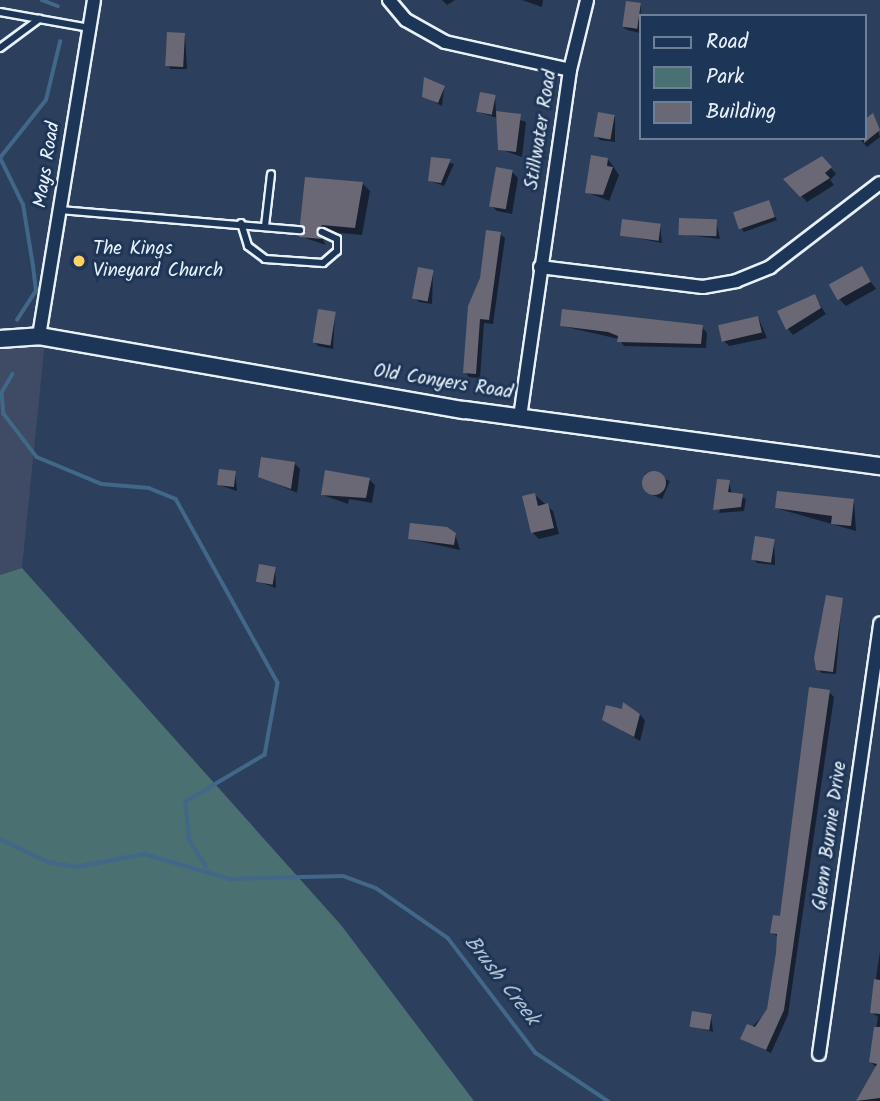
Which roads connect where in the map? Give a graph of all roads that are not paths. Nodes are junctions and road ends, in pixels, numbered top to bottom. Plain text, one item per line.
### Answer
1 (94, 0) edge
2 (389, 0) edge
3 (587, 0) edge
4 (0, 12) edge
5 (39, 19) junction
6 (90, 28) junction
7 (0, 48) edge
8 (570, 70) junction
9 (271, 174) dead end
10 (880, 183) edge
11 (60, 210) junction
12 (241, 223) junction
13 (265, 226) junction
14 (300, 230) dead end
15 (322, 232) dead end
16 (540, 267) junction
17 (39, 336) junction
18 (0, 339) edge
19 (520, 417) junction
20 (880, 466) edge
21 (880, 623) edge
22 (820, 1054) dead end

1 - 6 street, Mays Road
2 - 8 street
3 - 8 street, Stillwater Road
4 - 5 lane
5 - 6 lane
5 - 7 lane
6 - 11 street, Mays Road
8 - 16 street, Stillwater Road
9 - 13 lane
10 - 16 street
11 - 12 lane
11 - 17 street, Mays Road
12 - 13 lane
12 - 15 lane
13 - 14 lane
16 - 19 street, Stillwater Road
17 - 18 street, Old Conyers Road
17 - 19 street, Old Conyers Road
19 - 20 street, Old Conyers Road
21 - 22 street, Glenn Burnie Drive

